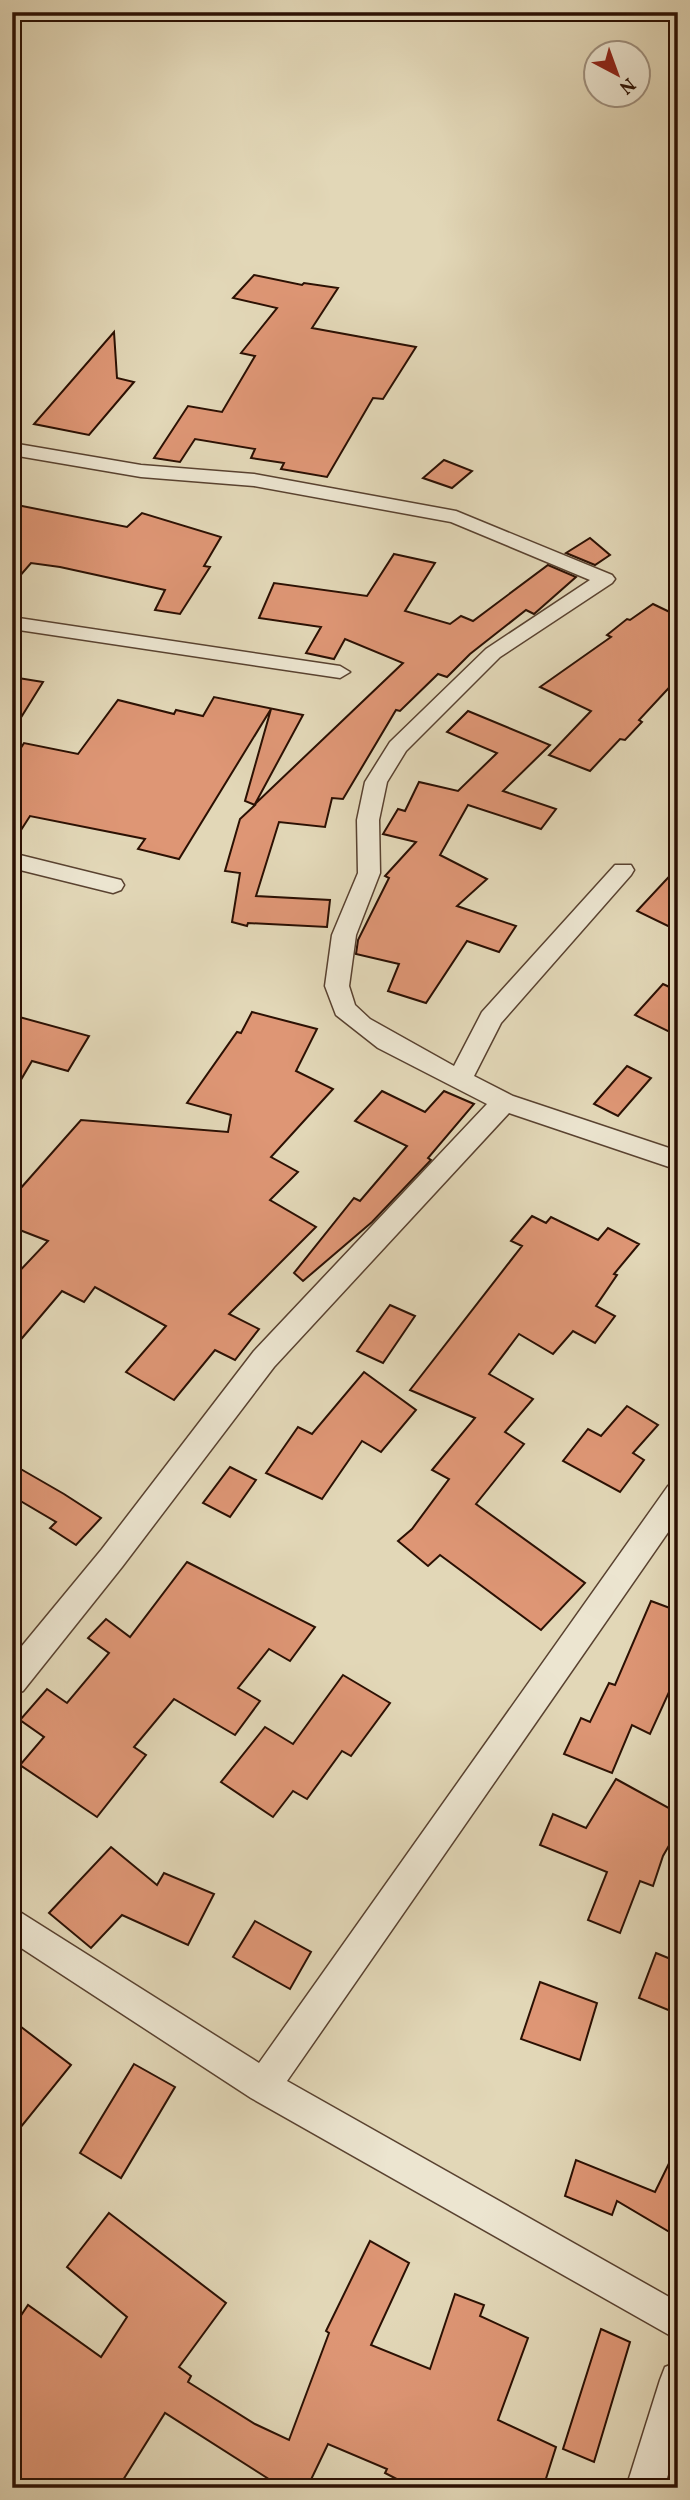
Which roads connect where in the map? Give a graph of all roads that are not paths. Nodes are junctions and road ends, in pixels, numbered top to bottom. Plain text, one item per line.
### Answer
1 (12, 449) edge
2 (12, 623) edge
3 (340, 672) dead end
4 (12, 860) edge
5 (623, 870) dead end
6 (113, 885) dead end
7 (460, 1079) junction
8 (504, 1102) junction
9 (678, 1161) edge
10 (678, 1495) edge
11 (12, 1681) edge
12 (12, 1923) edge
13 (263, 2086) junction
14 (678, 2322) edge
15 (678, 2380) edge
16 (645, 2488) edge

1 - 7 street
2 - 3 street
4 - 6 street
5 - 7 street
7 - 8 street
8 - 9 street
8 - 11 street
10 - 13 street
12 - 13 street
13 - 14 street
15 - 16 street

